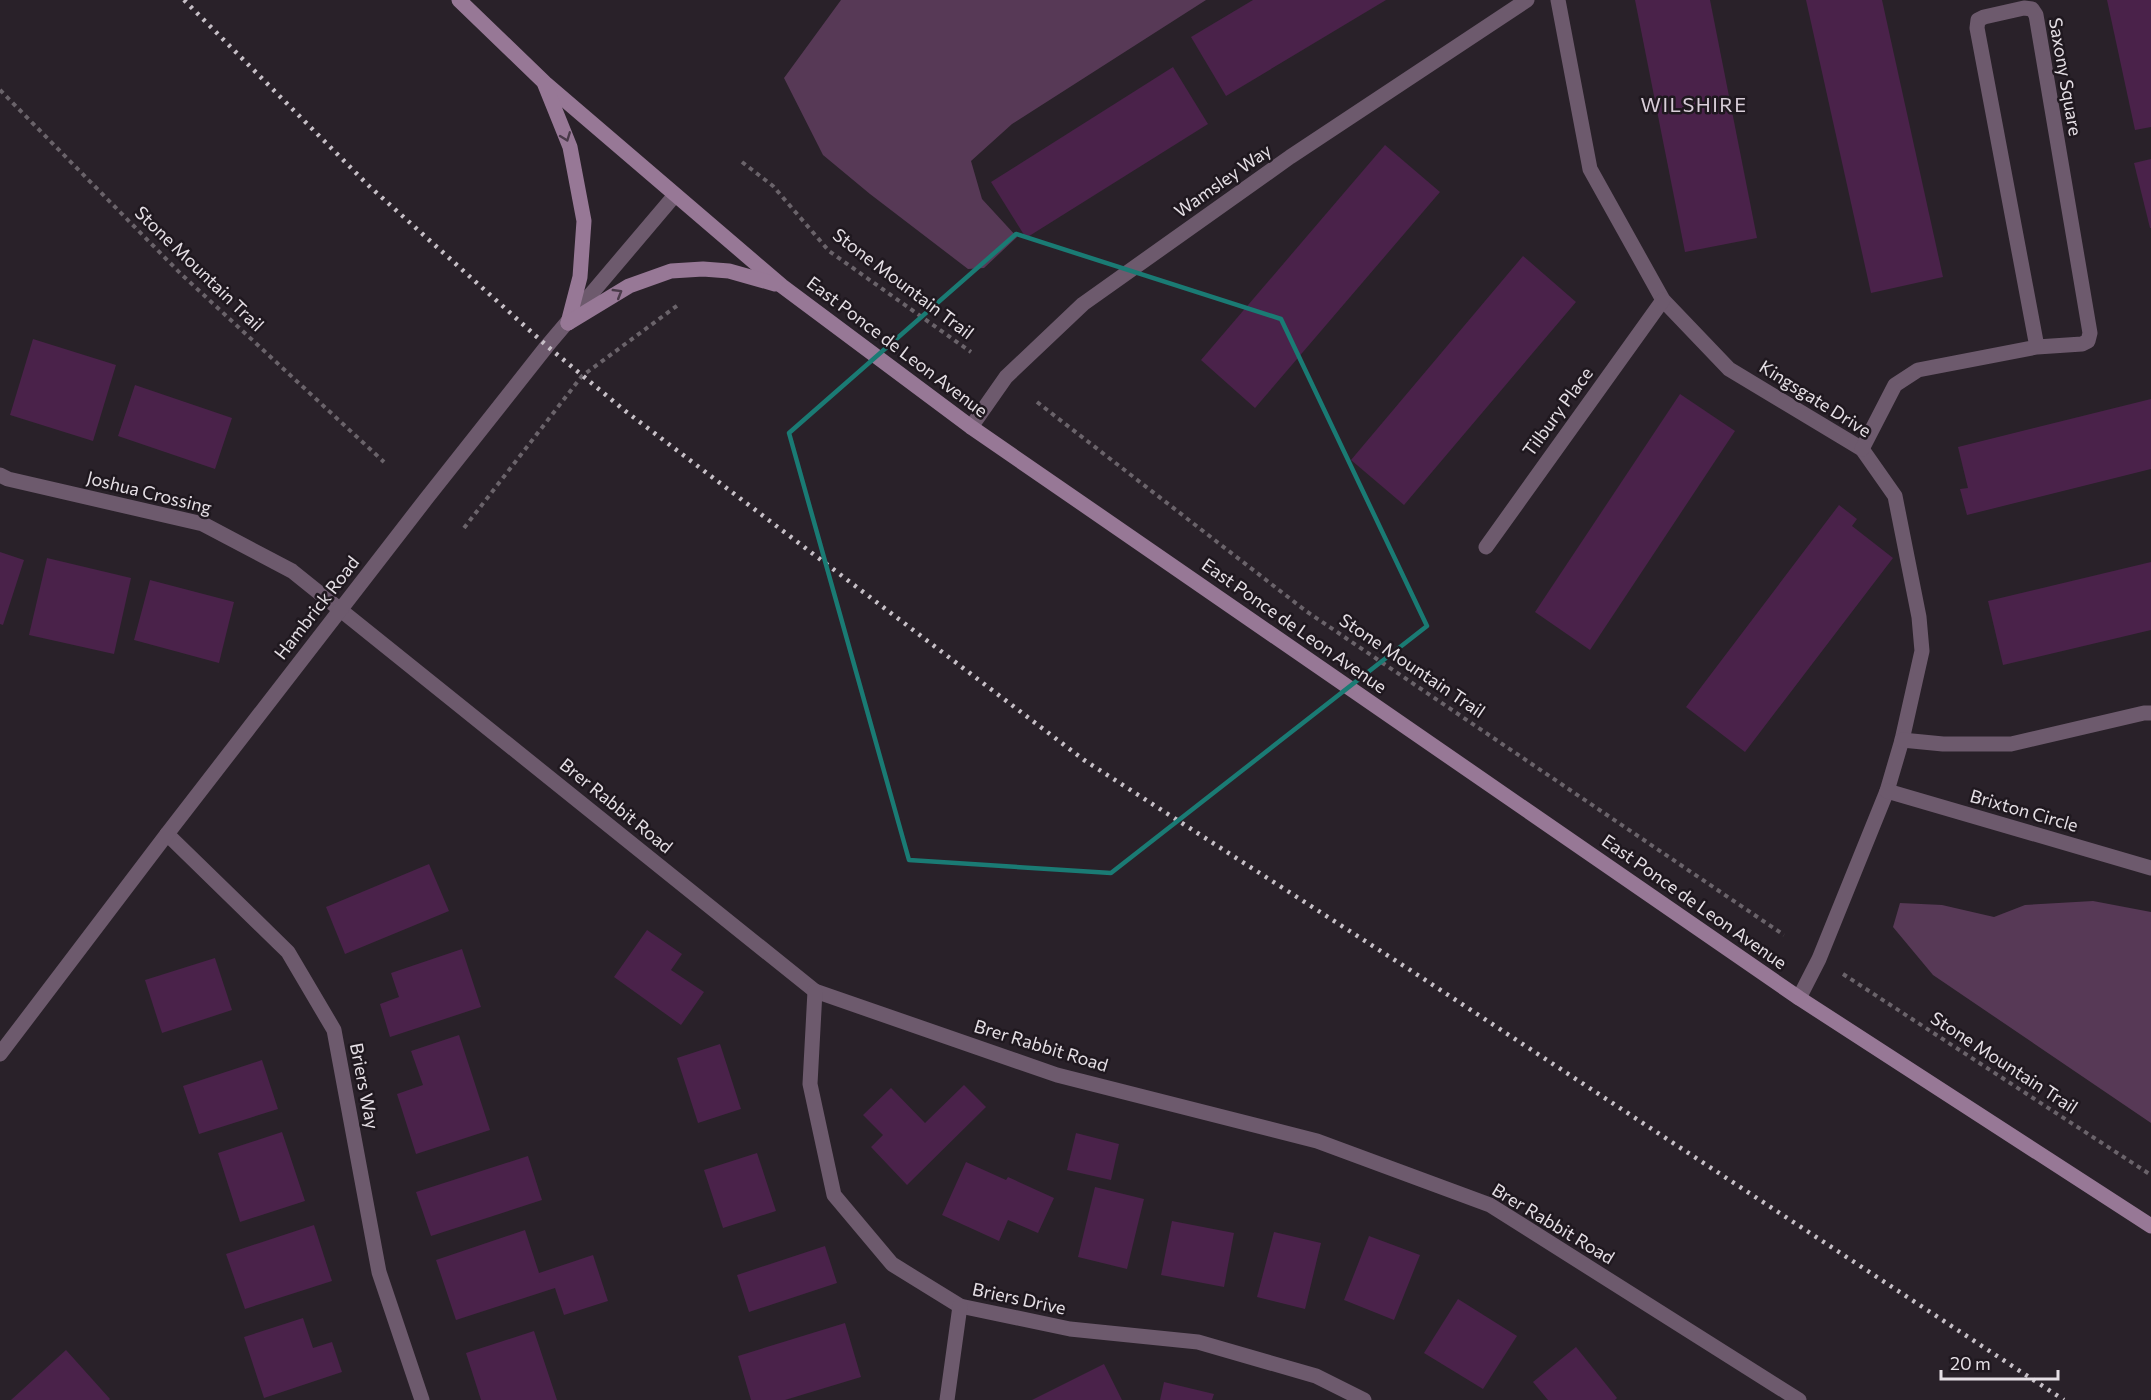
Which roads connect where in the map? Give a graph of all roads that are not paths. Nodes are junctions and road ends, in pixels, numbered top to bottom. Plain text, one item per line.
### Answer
1 (459, 0) edge
2 (1527, 0) edge
3 (1558, 0) edge
4 (544, 83) junction
5 (675, 195) junction
6 (782, 286) junction
7 (1663, 300) junction
8 (568, 323) junction
9 (2037, 346) junction
10 (971, 427) junction
11 (1862, 449) junction
12 (0, 475) edge
13 (1486, 547) dead end
14 (340, 610) junction
15 (2151, 713) edge
16 (1902, 740) junction
17 (1887, 791) junction
18 (167, 834) junction
19 (2151, 868) edge
20 (815, 991) junction
21 (1799, 998) junction
22 (0, 1054) edge
23 (2151, 1226) edge
24 (960, 1306) junction
25 (422, 1400) edge
26 (947, 1400) edge
27 (1364, 1400) edge
28 (1798, 1400) edge

1 - 4 main road, East Ponce de Leon Avenue
2 - 10 street, Wamsley Way
3 - 7 street, Kingsgate Drive
4 - 5 main road, East Ponce de Leon Avenue
4 -> 8 main road
5 - 6 main road, East Ponce de Leon Avenue
5 - 8 street, Hambrick Road
8 -> 6 main road
6 - 10 main road, East Ponce de Leon Avenue
7 - 11 street, Kingsgate Drive
7 - 13 street, Tilbury Place
8 - 14 street, Hambrick Road
9 - 9 street, Saxony Square
9 - 11 street, Saxony Square
10 - 21 main road, East Ponce de Leon Avenue
11 - 16 street, Kingsgate Drive
12 - 14 street, Joshua Crossing
14 - 18 street, Hambrick Road
14 - 20 street, Brer Rabbit Road
15 - 16 street
16 - 17 street, Kingsgate Drive
17 - 19 street, Brixton Circle
17 - 21 street, Kingsgate Drive
18 - 22 street, Hambrick Road
18 - 25 street, Briers Way
20 - 24 street, Briers Drive
20 - 28 street, Brer Rabbit Road
21 - 23 main road, East Ponce de Leon Avenue
24 - 26 street
24 - 27 street, Briers Drive

